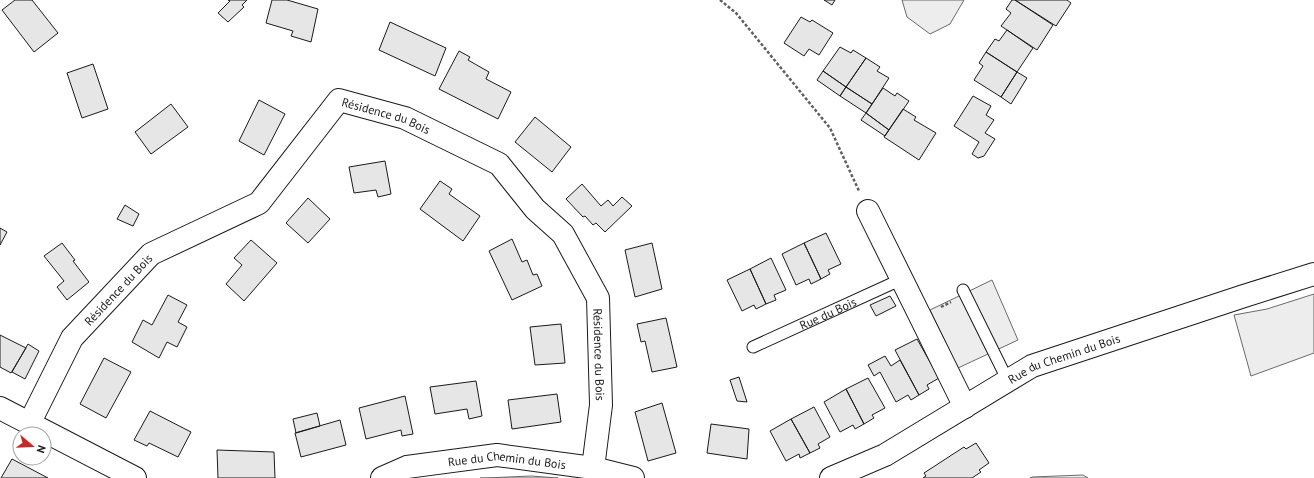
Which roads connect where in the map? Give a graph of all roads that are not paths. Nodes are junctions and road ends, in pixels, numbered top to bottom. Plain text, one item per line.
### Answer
1 (868, 211) road end
2 (1314, 274) edge
3 (902, 279) junction
4 (963, 290) dead end
5 (753, 347) dead end
6 (1008, 381) junction
7 (965, 406) junction
8 (0, 408) edge
9 (29, 424) junction
10 (593, 468) junction
11 (135, 478) edge
12 (382, 478) edge
13 (633, 478) edge
14 (830, 478) edge

1 - 3 street
2 - 6 street, Rue du Chemin du Bois
3 - 5 lane, Rue du Bois
3 - 7 street
4 - 6 lane
6 - 7 street, Rue du Chemin du Bois
7 - 14 street, Rue du Chemin du Bois
8 - 9 street
9 - 10 street, Résidence du Bois
9 - 11 street
10 - 12 street, Rue du Chemin du Bois
10 - 13 street, Rue du Chemin du Bois

